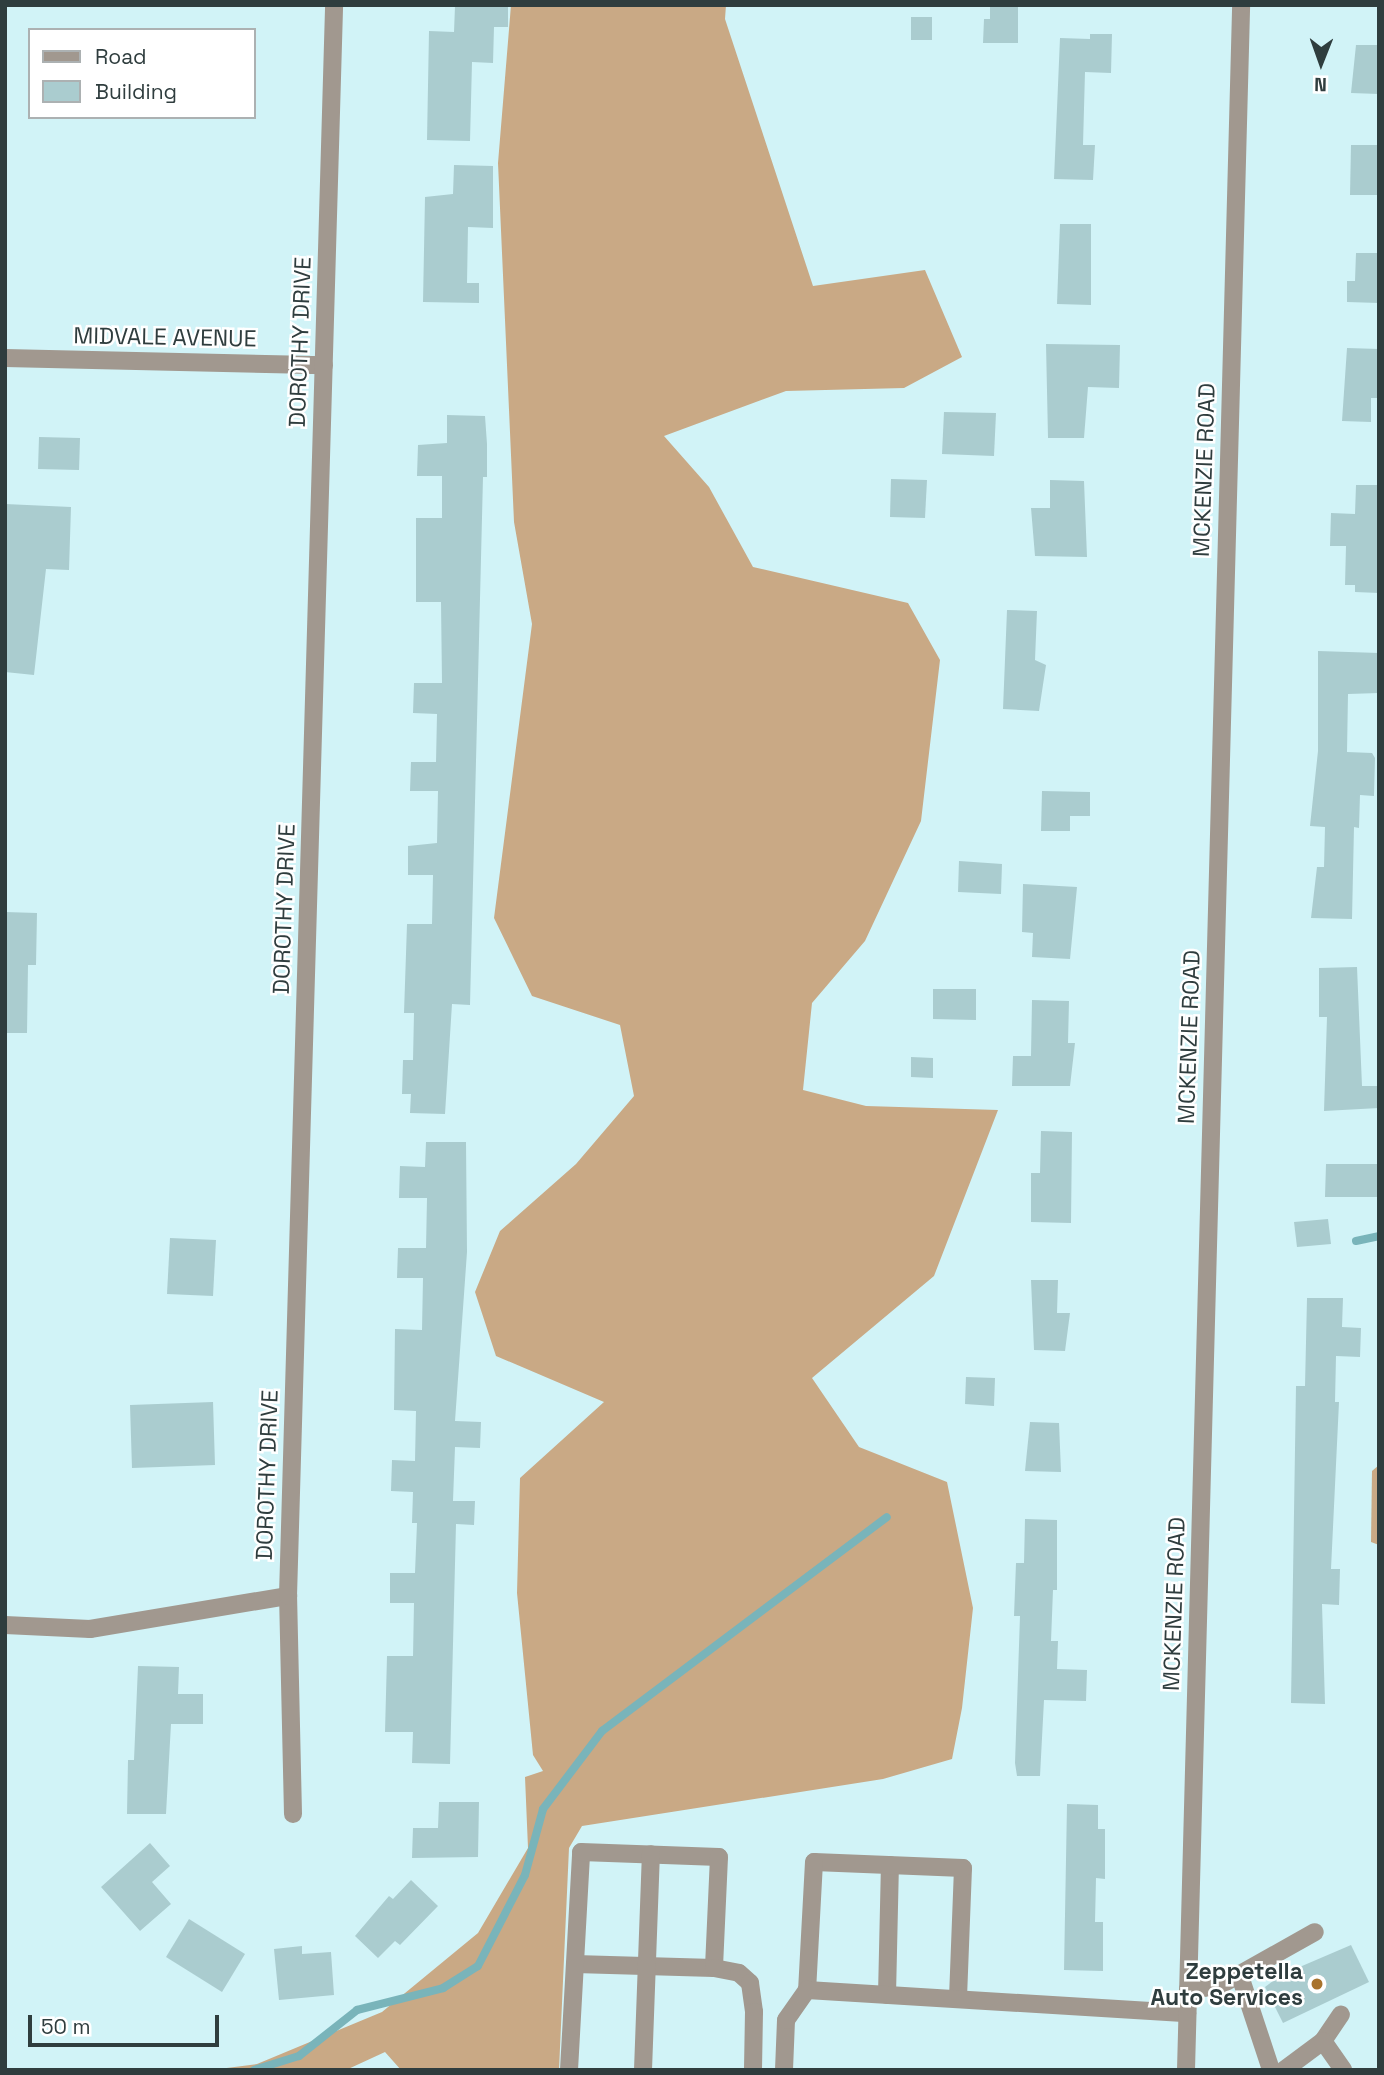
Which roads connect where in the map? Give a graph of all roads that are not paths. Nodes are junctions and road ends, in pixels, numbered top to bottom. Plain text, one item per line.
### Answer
1 (334, 5) edge
2 (1241, 5) edge
3 (5, 358) edge
4 (324, 365) junction
5 (288, 1596) junction
6 (5, 1625) edge
7 (293, 1814) dead end
8 (651, 1854) junction
9 (890, 1865) junction
10 (1315, 1933) dead end
11 (575, 1964) junction
12 (646, 1966) junction
13 (714, 1968) junction
14 (1240, 1976) junction
15 (1188, 1989) junction
16 (807, 1990) junction
17 (887, 1995) junction
18 (957, 1998) junction
19 (1187, 2013) junction
20 (1341, 2014) dead end
21 (1323, 2041) junction
22 (569, 2070) edge
23 (580, 2070) edge
24 (643, 2070) edge
25 (752, 2070) edge
26 (784, 2070) edge
27 (1186, 2070) edge
28 (1271, 2070) edge
29 (1284, 2070) edge
30 (1343, 2070) edge

1 - 4 street, DOROTHY DRIVE
2 - 15 street, MCKENZIE ROAD
3 - 4 street, MIDVALE AVENUE
4 - 5 street, DOROTHY DRIVE
5 - 6 street
5 - 7 street, DOROTHY DRIVE
8 - 11 street
8 - 12 street
8 - 13 street
9 - 16 street
9 - 17 street
9 - 18 street
10 - 14 street
11 - 12 street
11 - 22 street
12 - 13 street
12 - 24 street
13 - 25 street
14 - 15 street
14 - 28 street
15 - 19 street, MCKENZIE ROAD
16 - 17 street
16 - 26 street
17 - 18 street
18 - 19 street
19 - 27 street, MCKENZIE ROAD
20 - 21 street
21 - 29 street
21 - 30 street
22 - 23 street

